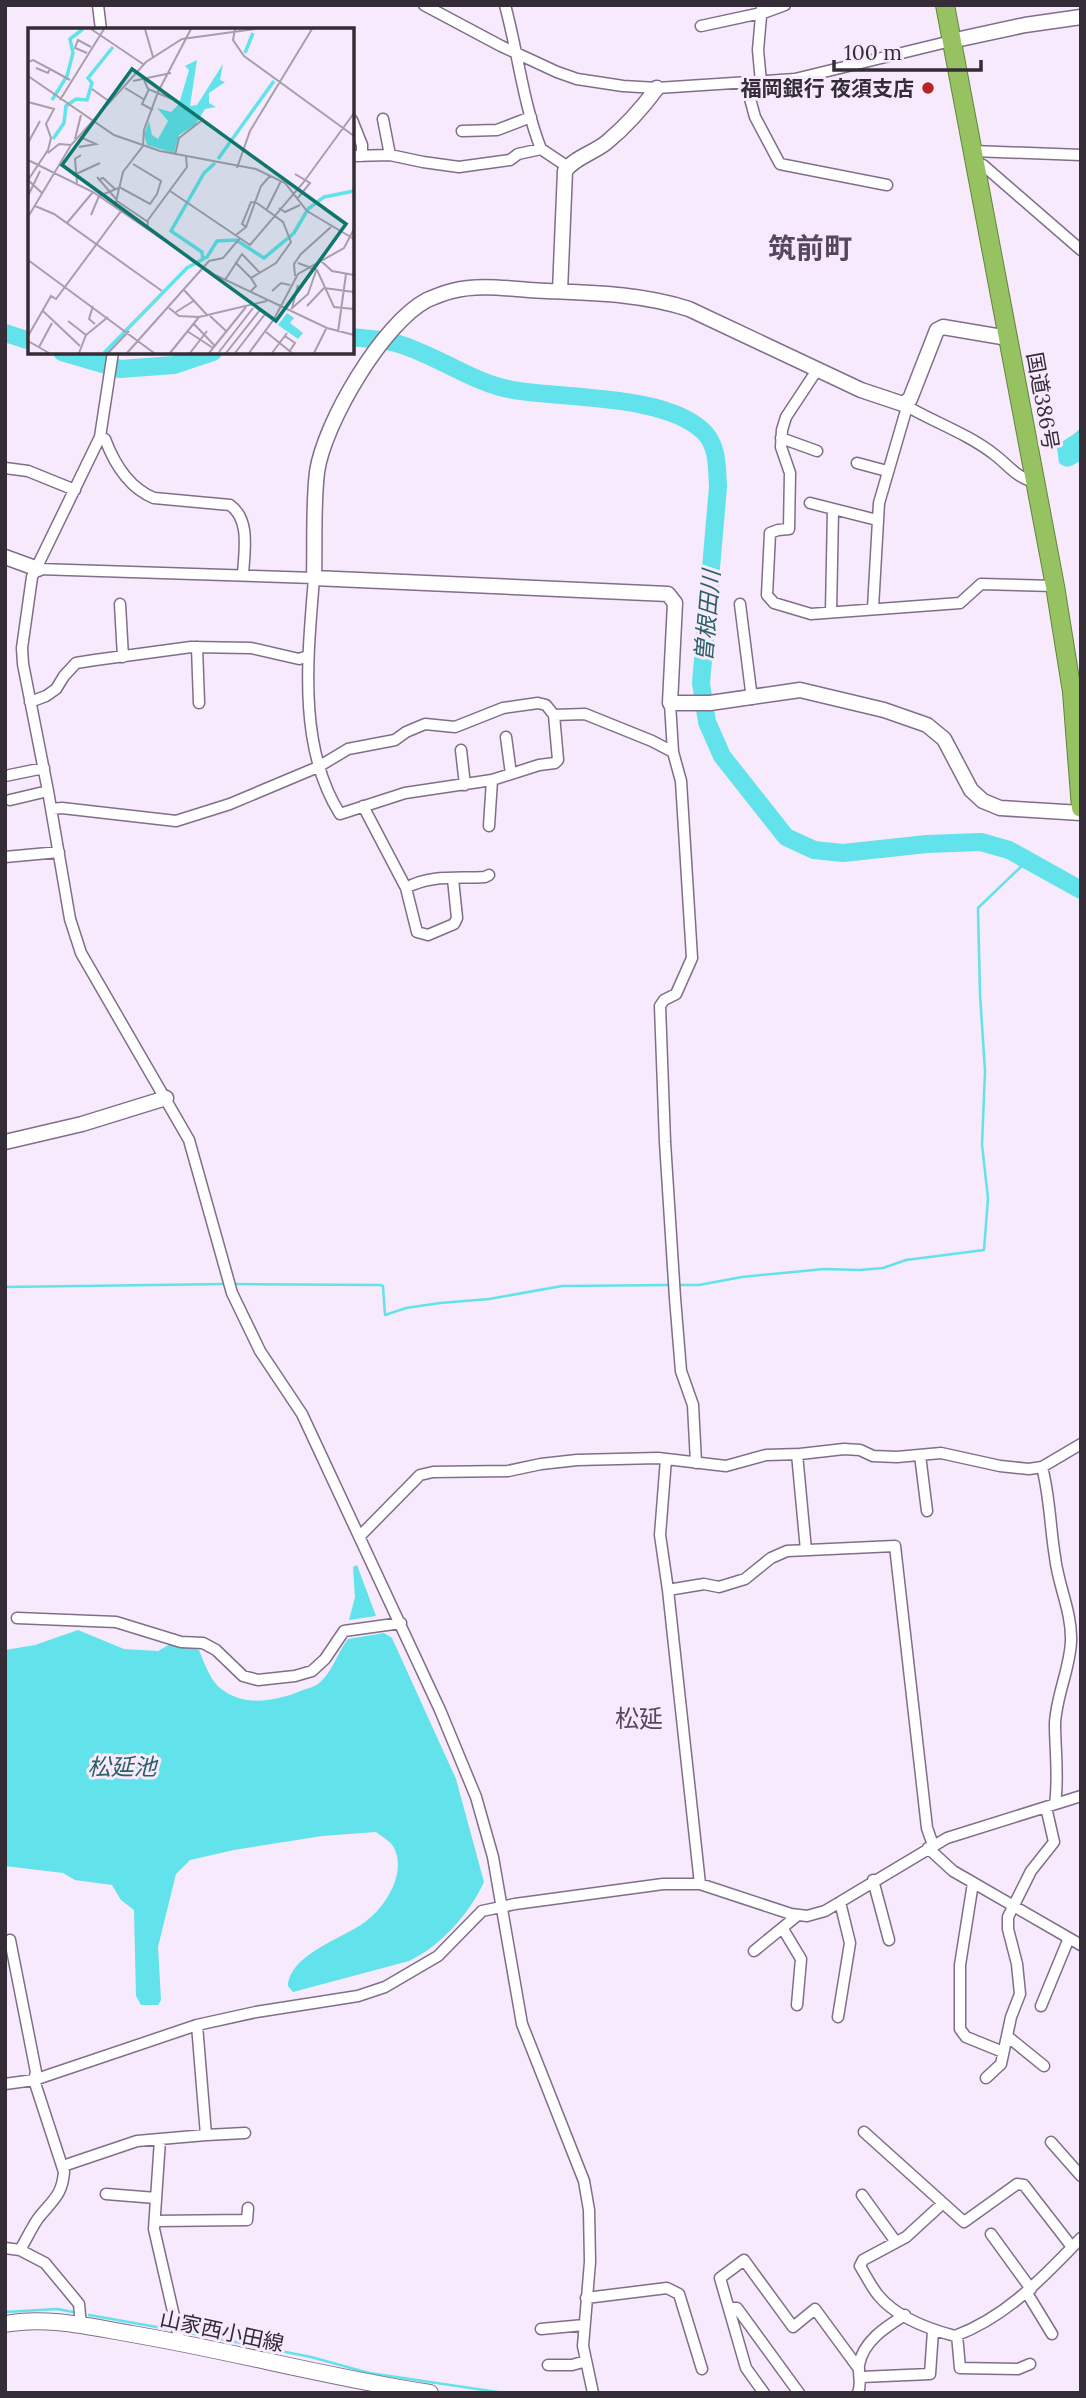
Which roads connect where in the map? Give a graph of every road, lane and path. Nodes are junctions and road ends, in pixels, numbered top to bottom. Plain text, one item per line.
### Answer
1 (99, 5) edge
2 (424, 5) edge
3 (505, 5) edge
4 (785, 5) edge
5 (945, 5) edge
6 (762, 9) edge
7 (1081, 17) edge
8 (701, 26) dead end
9 (101, 28) edge
10 (951, 41) junction
11 (518, 54) junction
12 (761, 82) junction
13 (746, 84) junction
14 (657, 88) junction
15 (531, 117) junction
16 (383, 119) dead end
17 (354, 125) edge
18 (462, 131) dead end
19 (541, 149) junction
20 (390, 155) junction
21 (1081, 155) edge
22 (357, 156) edge
23 (975, 158) junction
24 (568, 167) junction
25 (887, 185) dead end
26 (1081, 250) edge
27 (560, 291) junction
28 (1008, 338) junction
29 (113, 354) edge
30 (817, 370) junction
31 (905, 406) junction
32 (100, 437) junction
33 (781, 438) junction
34 (817, 451) dead end
35 (857, 463) dead end
36 (5, 468) edge
37 (887, 471) junction
38 (1035, 482) junction
39 (75, 491) junction
40 (810, 503) dead end
41 (833, 510) junction
42 (877, 520) junction
43 (5, 557) edge
44 (38, 569) junction
45 (243, 575) junction
46 (314, 578) junction
47 (1055, 586) junction
48 (120, 604) dead end
49 (740, 604) dead end
50 (873, 608) junction
51 (831, 612) junction
52 (197, 647) junction
53 (308, 656) junction
54 (123, 657) junction
55 (752, 699) junction
56 (30, 702) junction
57 (199, 703) dead end
58 (676, 703) junction
59 (554, 715) junction
60 (506, 737) dead end
61 (461, 750) dead end
62 (673, 752) junction
63 (318, 767) junction
64 (44, 768) junction
65 (512, 774) junction
66 (5, 776) edge
67 (492, 780) junction
68 (465, 785) junction
69 (48, 791) junction
70 (10, 800) dead end
71 (363, 806) junction
72 (1081, 808) edge
73 (52, 809) junction
74 (1081, 813) edge
75 (489, 826) dead end
76 (59, 852) junction
77 (5, 857) edge
78 (489, 875) dead end
79 (453, 879) junction
80 (406, 888) junction
81 (166, 1098) junction
82 (5, 1142) edge
83 (1081, 1444) edge
84 (797, 1454) junction
85 (920, 1455) junction
86 (666, 1459) junction
87 (696, 1463) junction
88 (1042, 1467) junction
89 (927, 1511) dead end
90 (360, 1536) junction
91 (807, 1550) junction
92 (668, 1590) junction
93 (17, 1618) dead end
94 (401, 1623) junction
95 (1081, 1796) edge
96 (1051, 1806) junction
97 (931, 1847) junction
98 (873, 1881) junction
99 (973, 1882) junction
100 (700, 1884) junction
101 (840, 1902) junction
102 (1012, 1906) junction
103 (502, 1908) junction
104 (798, 1915) junction
105 (783, 1929) junction
106 (1069, 1938) junction
107 (10, 1940) dead end
108 (889, 1940) dead end
109 (1081, 1945) edge
110 (754, 1951) dead end
111 (797, 2005) dead end
112 (1041, 2006) dead end
113 (838, 2017) dead end
114 (197, 2025) junction
115 (1007, 2036) junction
116 (1003, 2052) junction
117 (1044, 2066) dead end
118 (986, 2078) dead end
119 (34, 2080) junction
120 (5, 2084) edge
121 (864, 2132) dead end
122 (245, 2133) dead end
123 (206, 2135) junction
124 (160, 2140) junction
125 (1051, 2142) dead end
126 (63, 2166) junction
127 (1081, 2176) edge
128 (106, 2194) dead end
129 (862, 2194) dead end
130 (156, 2198) junction
131 (943, 2204) junction
132 (248, 2208) dead end
133 (155, 2221) junction
134 (991, 2234) dead end
135 (1081, 2238) edge
136 (896, 2242) junction
137 (1072, 2247) junction
138 (6, 2249) edge
139 (20, 2250) junction
140 (1029, 2291) junction
141 (586, 2298) junction
142 (729, 2308) junction
143 (905, 2315) junction
144 (5, 2324) edge
145 (584, 2325) junction
146 (82, 2326) junction
147 (541, 2329) dead end
148 (933, 2330) junction
149 (1052, 2334) dead end
150 (957, 2335) junction
151 (180, 2342) junction
152 (586, 2361) junction
153 (1030, 2364) dead end
154 (548, 2365) dead end
155 (702, 2369) dead end
156 (860, 2373) junction
157 (362, 2388) edge
158 (430, 2393) edge
159 (593, 2393) edge
160 (764, 2393) edge
161 (799, 2393) edge
162 (858, 2393) edge

1 - 9 street
2 - 11 street
3 - 11 street
4 - 6 street
5 - 10 highway, 国道386号
6 - 8 street
6 - 12 street
7 - 10 street
10 - 12 street
10 - 23 highway, 国道386号
11 - 14 street
11 - 15 street
12 - 13 street
13 - 14 street
13 - 25 street
14 - 24 street
15 - 18 street
15 - 19 street
16 - 20 street
17 - 22 street
19 - 20 street
19 - 24 street
20 - 22 street
21 - 23 street
23 - 26 street
23 - 28 highway, 国道386号
24 - 27 street
27 - 30 street
27 - 46 street
28 - 31 street
28 - 38 highway, 国道386号
29 - 32 street
30 - 31 street
30 - 33 street
31 - 37 street
31 - 38 street
32 - 39 street
32 - 45 street
33 - 34 street
33 - 51 street
35 - 37 street
36 - 39 street
37 - 42 street
38 - 47 highway, 国道386号
39 - 44 street
40 - 41 street
41 - 42 street
41 - 51 street
42 - 50 street
43 - 44 street
44 - 45 street
44 - 56 street
45 - 46 street
46 - 53 street
46 - 58 street
47 - 50 street
47 - 72 highway, 国道386号
48 - 54 street
49 - 55 street
50 - 51 street
52 - 53 street
52 - 54 street
52 - 57 street
53 - 63 street
54 - 56 street
55 - 58 street
55 - 74 street
56 - 64 street
58 - 62 street
59 - 62 street
59 - 63 street
59 - 65 street
60 - 65 street
61 - 68 street
62 - 87 street
63 - 71 street
63 - 73 street
64 - 66 street
64 - 69 street
65 - 67 street
67 - 68 street
67 - 75 street
68 - 71 street
69 - 70 street
69 - 73 street
71 - 80 street
73 - 76 street
76 - 77 street
76 - 81 street
78 - 79 street
79 - 80 street
79 - 80 street
81 - 82 street
81 - 90 street
83 - 88 street
84 - 85 street
84 - 87 street
84 - 91 street
85 - 88 street
85 - 89 street
86 - 87 street
86 - 90 street
86 - 92 street
88 - 96 street
90 - 94 street
91 - 92 street
91 - 97 street
92 - 100 street
93 - 94 street
94 - 103 street
95 - 96 street
96 - 97 street
96 - 102 street
97 - 98 street
97 - 99 street
98 - 101 street
98 - 108 street
99 - 102 street
99 - 116 street
100 - 103 street
100 - 104 street
101 - 104 street
101 - 113 street
102 - 106 street
102 - 115 street
103 - 114 street
103 - 141 street
104 - 105 street
105 - 110 street
105 - 111 street
106 - 109 street
106 - 112 street
107 - 119 street
114 - 119 street
114 - 123 street
115 - 116 street
115 - 117 street
116 - 118 street
119 - 120 street
119 - 126 street
121 - 131 street
122 - 123 street
123 - 124 street
124 - 126 street
124 - 130 street
125 - 127 street
126 - 139 street
128 - 130 street
129 - 136 street
130 - 133 street
131 - 136 street
131 - 137 street
132 - 133 street
133 - 151 street
134 - 140 street
135 - 137 street
136 - 143 street
137 - 140 street
138 - 139 street
139 - 146 street
140 - 149 street
140 - 150 street
141 - 145 street
141 - 155 street
142 - 156 street
142 - 160 street
142 - 161 street
143 - 148 street
143 - 156 street
144 - 146 main road, 山家西小田線
145 - 147 street
145 - 152 street
146 - 151 main road, 山家西小田線
148 - 150 street
148 - 156 street
150 - 153 street
151 - 157 main road, 山家西小田線
152 - 154 street
152 - 159 street
156 - 162 street
157 - 158 main road, 山家西小田線

